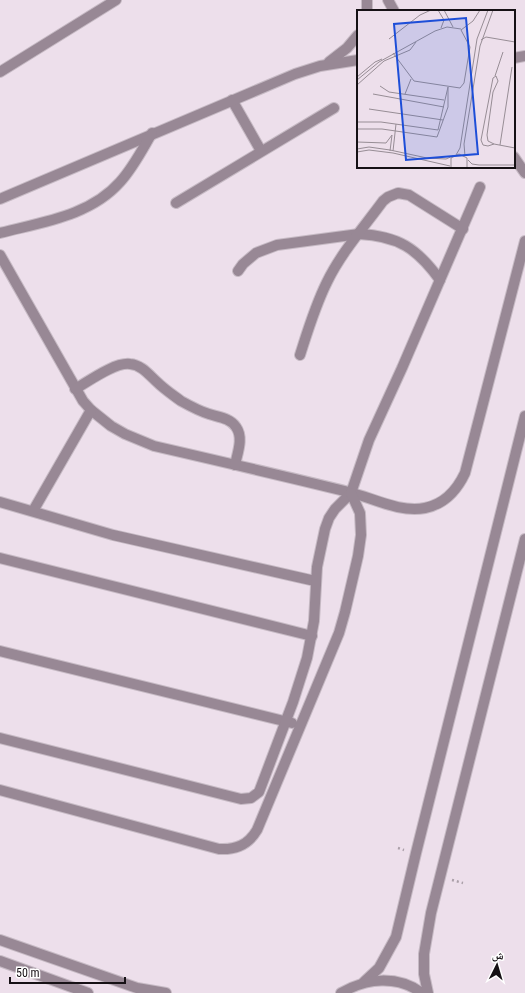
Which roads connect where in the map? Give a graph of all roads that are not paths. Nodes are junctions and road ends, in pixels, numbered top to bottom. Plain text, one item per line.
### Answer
1 (116, 0) edge
2 (388, 0) edge
3 (393, 10) edge
4 (357, 37) edge
5 (525, 56) edge
6 (515, 58) edge
7 (357, 60) edge
8 (320, 66) junction
9 (0, 72) edge
10 (232, 100) junction
11 (334, 108) dead end
12 (152, 134) junction
13 (261, 151) junction
14 (515, 158) edge
15 (525, 173) edge
16 (480, 187) dead end
17 (0, 199) edge
18 (176, 202) dead end
19 (463, 229) junction
20 (0, 233) edge
21 (359, 234) junction
22 (525, 241) edge
23 (0, 255) edge
24 (238, 271) dead end
25 (440, 280) junction
26 (300, 355) dead end
27 (75, 389) junction
28 (91, 410) junction
29 (525, 416) edge
30 (235, 465) junction
31 (351, 493) junction
32 (0, 502) edge
33 (33, 511) junction
34 (525, 539) edge
35 (0, 558) edge
36 (316, 581) junction
37 (312, 636) junction
38 (0, 651) edge
39 (286, 721) junction
40 (300, 725) junction
41 (0, 738) edge
42 (0, 790) edge
43 (0, 940) edge
44 (0, 961) edge
45 (364, 982) junction
46 (136, 990) edge
47 (88, 993) edge
48 (166, 993) edge
49 (341, 993) edge
50 (422, 993) edge
51 (428, 993) edge

1 - 9 street
2 - 3 street
4 - 8 street
5 - 6 street
7 - 8 street
8 - 10 street
10 - 12 street
10 - 13 street
11 - 13 street
12 - 17 street
12 - 20 street
13 - 18 street
14 - 15 street
16 - 19 street
19 - 21 street
19 - 25 street
21 - 24 street
21 - 25 street
21 - 26 street
22 - 31 street
23 - 27 street
25 - 31 street
27 - 28 street
27 - 30 street
28 - 30 street
28 - 33 street
29 - 45 street
30 - 31 street
31 - 36 street
31 - 40 street
32 - 33 street
33 - 36 street
34 - 51 street
35 - 37 street
36 - 37 street
37 - 39 street
38 - 39 street
39 - 40 street
39 - 41 street
40 - 42 street
43 - 46 street
44 - 47 street
45 - 49 street
45 - 50 street
46 - 48 street

